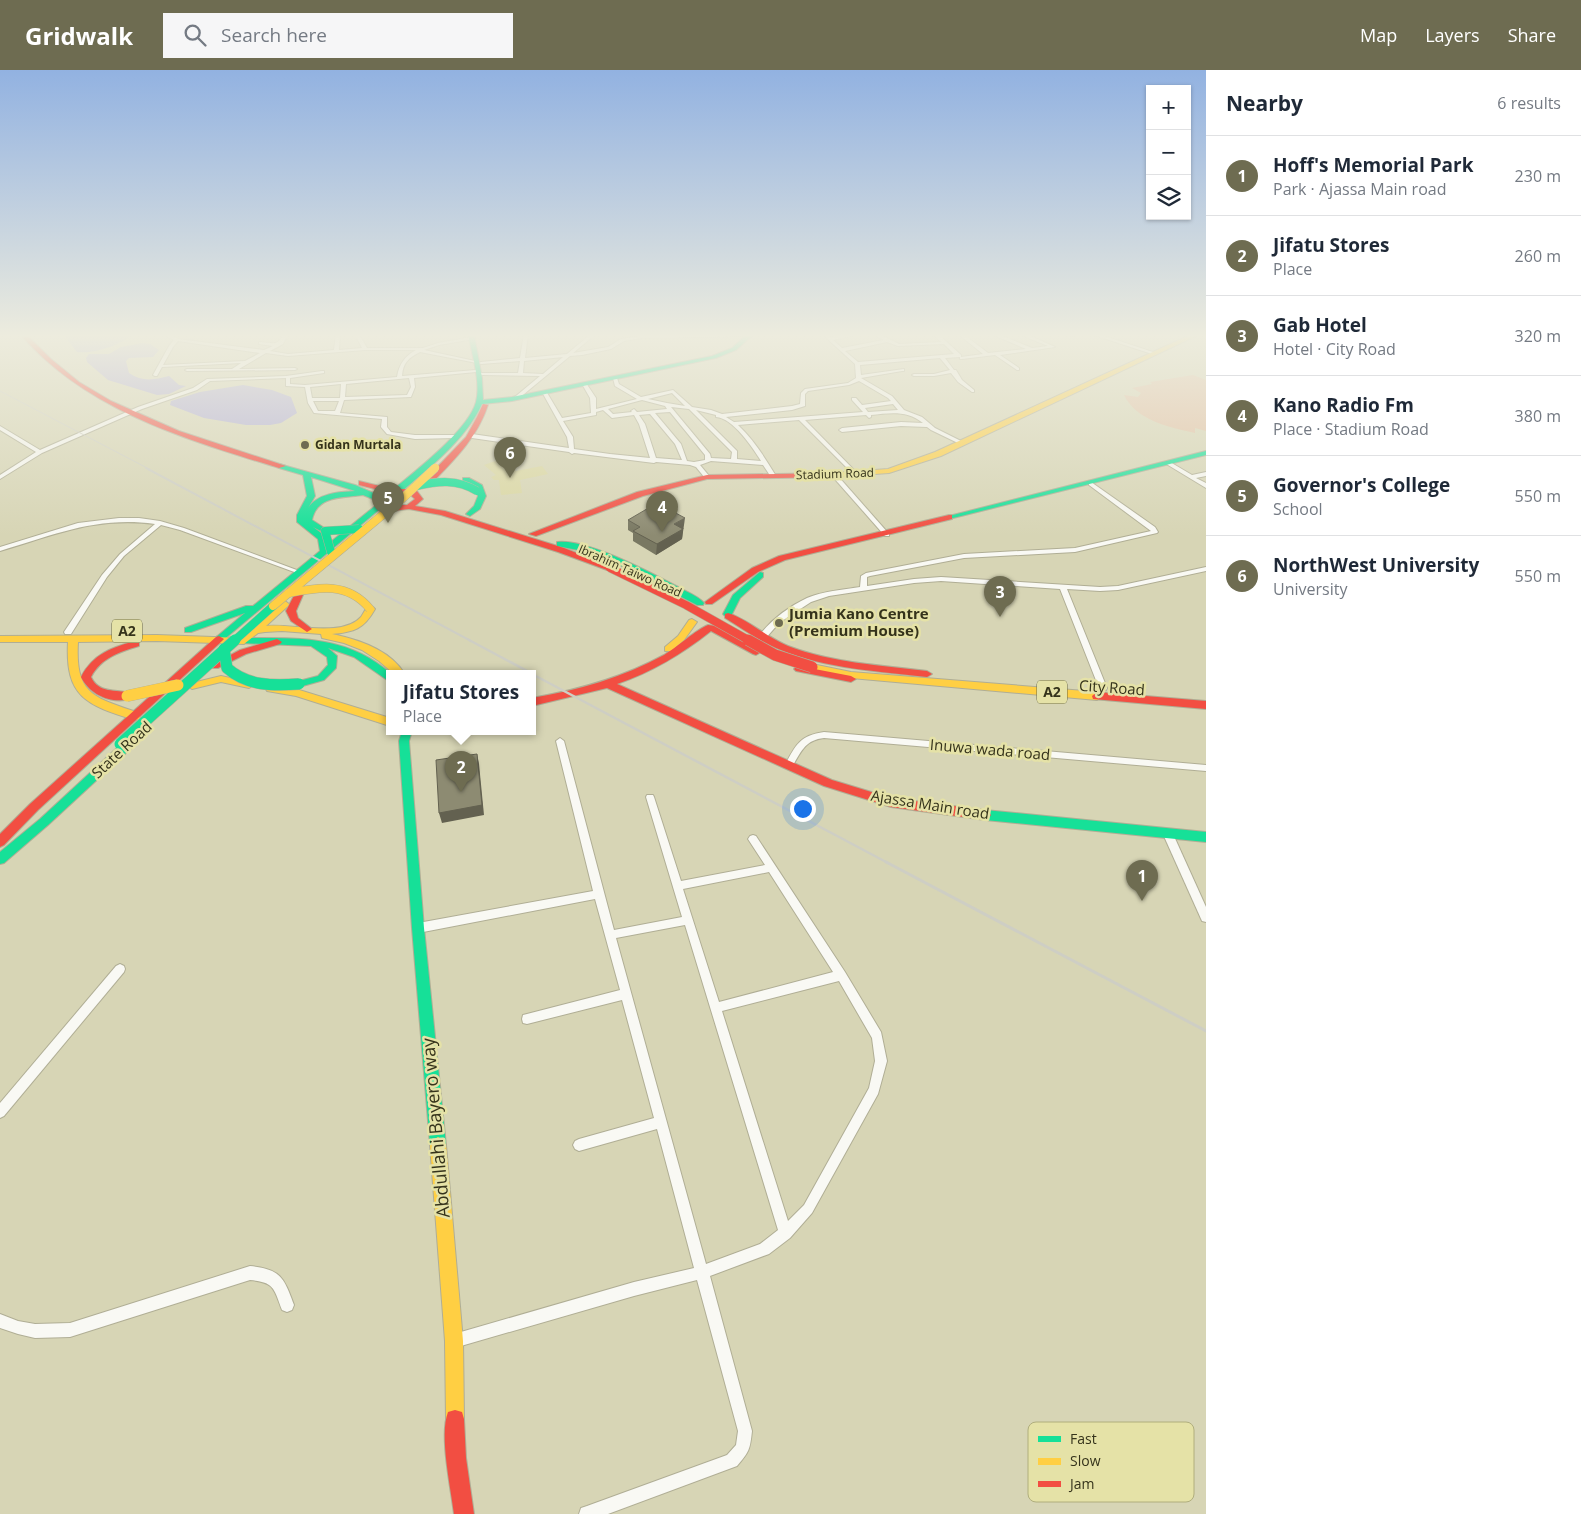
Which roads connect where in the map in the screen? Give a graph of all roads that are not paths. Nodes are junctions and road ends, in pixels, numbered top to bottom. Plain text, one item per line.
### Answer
1 (119, 401) edge
2 (160, 401) edge
3 (311, 401) edge
4 (341, 401) edge
5 (480, 401) edge
6 (503, 401) edge
7 (550, 401) edge
8 (594, 401) edge
9 (619, 401) edge
10 (623, 401) edge
11 (652, 401) edge
12 (685, 401) edge
13 (803, 401) edge
14 (855, 401) edge
15 (1051, 401) edge
16 (895, 402) joint
17 (669, 407) junction
18 (861, 407) junction
19 (480, 408) junction
20 (605, 409) junction
21 (693, 409) junction
22 (135, 410) junction
23 (595, 411) junction
24 (902, 411) junction
25 (651, 412) junction
26 (336, 413) junction
27 (636, 414) junction
28 (867, 414) junction
29 (718, 416) junction
30 (561, 420) junction
31 (801, 420) junction
32 (733, 424) junction
33 (928, 424) junction
34 (880, 426) junction
35 (0, 428) edge
36 (842, 430) dead end
37 (455, 436) junction
38 (472, 436) junction
39 (962, 443) junction
40 (40, 452) junction
41 (572, 452) junction
42 (1206, 454) edge
43 (708, 459) junction
44 (654, 461) junction
45 (734, 461) junction
46 (672, 462) junction
47 (686, 462) junction
48 (766, 463) junction
49 (694, 464) junction
50 (1170, 464) junction
51 (433, 470) junction
52 (1206, 474) edge
53 (311, 475) junction
54 (856, 475) junction
55 (773, 476) junction
56 (835, 476) junction
57 (0, 477) edge
58 (703, 477) junction
59 (1191, 477) junction
60 (1091, 484) junction
61 (1206, 486) edge
62 (395, 491) junction
63 (365, 493) junction
64 (419, 493) junction
65 (382, 502) junction
66 (316, 503) junction
67 (404, 508) junction
68 (462, 508) junction
69 (570, 519) junction
70 (160, 523) junction
71 (359, 529) junction
72 (325, 531) junction
73 (885, 533) junction
74 (533, 534) junction
75 (557, 545) junction
76 (0, 549) edge
77 (327, 552) junction
78 (1206, 569) edge
79 (299, 572) junction
80 (1062, 586) junction
81 (302, 588) junction
82 (863, 589) junction
83 (288, 593) junction
84 (704, 603) junction
85 (261, 604) junction
86 (728, 615) junction
87 (690, 618) junction
88 (710, 628) junction
89 (307, 629) junction
90 (188, 630) junction
91 (230, 630) junction
92 (255, 631) junction
93 (0, 632) edge
94 (71, 635) junction
95 (762, 636) junction
96 (157, 638) junction
97 (0, 639) edge
98 (244, 641) junction
99 (277, 642) junction
100 (222, 644) junction
101 (315, 644) junction
102 (214, 667) junction
103 (396, 670) edge
104 (386, 674) edge
105 (635, 674) junction
106 (931, 678) junction
107 (607, 684) junction
108 (178, 685) junction
109 (192, 686) junction
110 (1103, 688) junction
111 (536, 695) edge
112 (554, 695) junction
113 (1206, 696) edge
114 (644, 698) junction
115 (536, 701) edge
116 (1206, 705) edge
117 (134, 716) junction
118 (386, 721) edge
119 (404, 735) edge
120 (560, 741) dead end
121 (117, 743) junction
122 (789, 765) junction
123 (1206, 768) edge
124 (650, 797) dead end
125 (1168, 834) junction
126 (1206, 837) edge
127 (753, 839) dead end
128 (8, 840) edge
129 (0, 858) edge
130 (771, 868) junction
131 (679, 886) junction
132 (598, 894) junction
133 (1206, 918) edge
134 (689, 920) junction
135 (418, 928) junction
136 (610, 935) junction
137 (120, 969) dead end
138 (841, 975) junction
139 (626, 994) junction
140 (715, 1008) junction
141 (527, 1019) dead end
142 (0, 1112) edge
143 (660, 1122) junction
144 (579, 1145) dead end
145 (785, 1233) junction
146 (700, 1273) junction
147 (287, 1305) dead end
148 (0, 1321) edge
149 (454, 1341) junction
150 (464, 1514) edge
151 (587, 1514) edge

1 - 22 main road
2 - 22 street
3 - 26 street
4 - 26 street
5 - 19 main road
6 - 19 main road
7 - 30 street
8 - 23 street
9 - 20 street
10 - 27 street
11 - 17 street
12 - 21 street
13 - 29 street
14 - 18 street
15 - 39 main road, Stadium Road
16 - 18 street
16 - 24 street
17 - 21 street
17 - 25 street
17 - 43 street
18 - 28 street
19 - 37 main road
19 - 38 main road
19 - 51 main road
20 - 23 street
20 - 27 street
21 - 29 street
21 - 45 street
22 - 40 street
22 - 53 main road
22 - 62 main road
23 - 30 street
24 - 28 street
24 - 33 street
25 - 27 street
25 - 47 street
26 - 37 street
27 - 44 street
28 - 31 street
28 - 34 street
29 - 32 street
30 - 41 street
31 - 32 street
31 - 54 street
32 - 48 street
33 - 34 street
33 - 39 street
34 - 36 street
35 - 40 street
37 - 62 main road
38 - 41 street
38 - 51 main road
39 - 54 main road, Stadium Road
40 - 57 street
41 - 44 street
42 - 50 main road
42 - 73 main road
43 - 45 street
43 - 49 street
44 - 46 street
45 - 48 street
46 - 47 street
46 - 58 street
47 - 49 street
48 - 55 street
49 - 58 street
50 - 59 street
50 - 60 main road
51 - 64 main road, bridge
51 - 68 main road
51 - 71 main road
52 - 59 street
53 - 63 main road
53 - 66 main road
53 - 77 main road
54 - 56 main road, Stadium Road
55 - 56 main road, Stadium Road
55 - 58 main road, Stadium Road
56 - 73 street
58 - 69 main road, Stadium Road
59 - 61 street
60 - 73 main road
60 - 82 street
62 - 64 main road, A2
62 - 65 main road
63 - 65 main road
63 - 66 main road
64 - 67 main road, State Road
64 - 68 main road, Ibrahim Taiwo Road / A2
64 - 68 main road
64 - 68 main road, bridge
64 - 83 main road, bridge
65 - 67 main road, A2
65 - 77 main road
66 - 72 main road
67 - 75 main road, Ibrahim Taiwo Road / A2
67 - 81 main road, State Road
68 - 74 main road, Ibrahim Taiwo Road / A2
69 - 74 main road, Stadium Road
69 - 75 main road, Stadium Road
70 - 76 street
70 - 79 street
70 - 94 street
71 - 72 main road, bridge
71 - 77 main road
72 - 77 main road, bridge
73 - 84 main road
73 - 86 main road
74 - 75 main road, Ibrahim Taiwo Road / A2
75 - 84 main road, Ibrahim Taiwo Road / A2
75 - 87 main road, Ibrahim Taiwo Road / A2
75 - 106 main road, City Road / A2, bridge
77 - 79 main road
77 - 108 main road
78 - 80 street
79 - 85 main road
80 - 82 street
80 - 110 street
81 - 89 main road
81 - 92 main road, State Road
82 - 95 street
83 - 89 main road, bridge
83 - 100 main road, bridge
84 - 86 main road, Ibrahim Taiwo Road
84 - 87 main road
85 - 90 main road
85 - 91 main road
86 - 88 main road
86 - 95 main road, City Road / A2
87 - 88 main road, Ibrahim Taiwo Road
87 - 112 main road
88 - 105 main road
88 - 106 main road, City Road / A2
89 - 92 main road
90 - 91 main road, A2
90 - 94 main road, A2
91 - 92 main road, A2
91 - 100 main road
92 - 98 main road, State Road
92 - 103 main road
93 - 94 main road, A2
94 - 96 main road, A2
94 - 97 main road, A2
94 - 117 main road
95 - 106 main road, City Road / A2
96 - 100 main road, A2
96 - 108 main road, bridge
98 - 99 main road
98 - 100 main road, A2
98 - 102 main road, State Road
99 - 101 main road
99 - 102 main road
100 - 101 main road, bridge
100 - 117 main road, State Road
100 - 121 main road, bridge
101 - 104 main road
102 - 109 main road, State Road
105 - 107 main road
105 - 114 main road
106 - 110 main road, City Road / A2
106 - 116 main road, City Road / A2
107 - 112 main road
107 - 114 main road, Ajassa Main road
108 - 121 main road
109 - 118 main road
109 - 128 main road, State Road
110 - 113 main road, City Road / A2
111 - 112 main road
112 - 115 main road
114 - 122 main road, Ajassa Main road
117 - 128 main road, State Road
119 - 135 main road, Abdullahi Bayero way
120 - 132 street
121 - 128 main road
122 - 123 street, Inuwa wada road
122 - 125 main road, Ajassa Main road
124 - 131 street
125 - 126 main road, Ajassa Main road
125 - 133 street
127 - 130 street
128 - 129 main road, State Road
130 - 131 street
130 - 138 street
131 - 134 street
132 - 135 street
132 - 136 street
134 - 136 street
134 - 140 street
135 - 149 main road, Abdullahi Bayero way
136 - 139 street
137 - 142 street
138 - 140 street
138 - 145 street
139 - 141 street
139 - 143 street
140 - 145 street
143 - 144 street
143 - 146 street
145 - 146 street
146 - 149 street
146 - 151 street
147 - 148 street
149 - 150 main road, Abdullahi Bayero way

